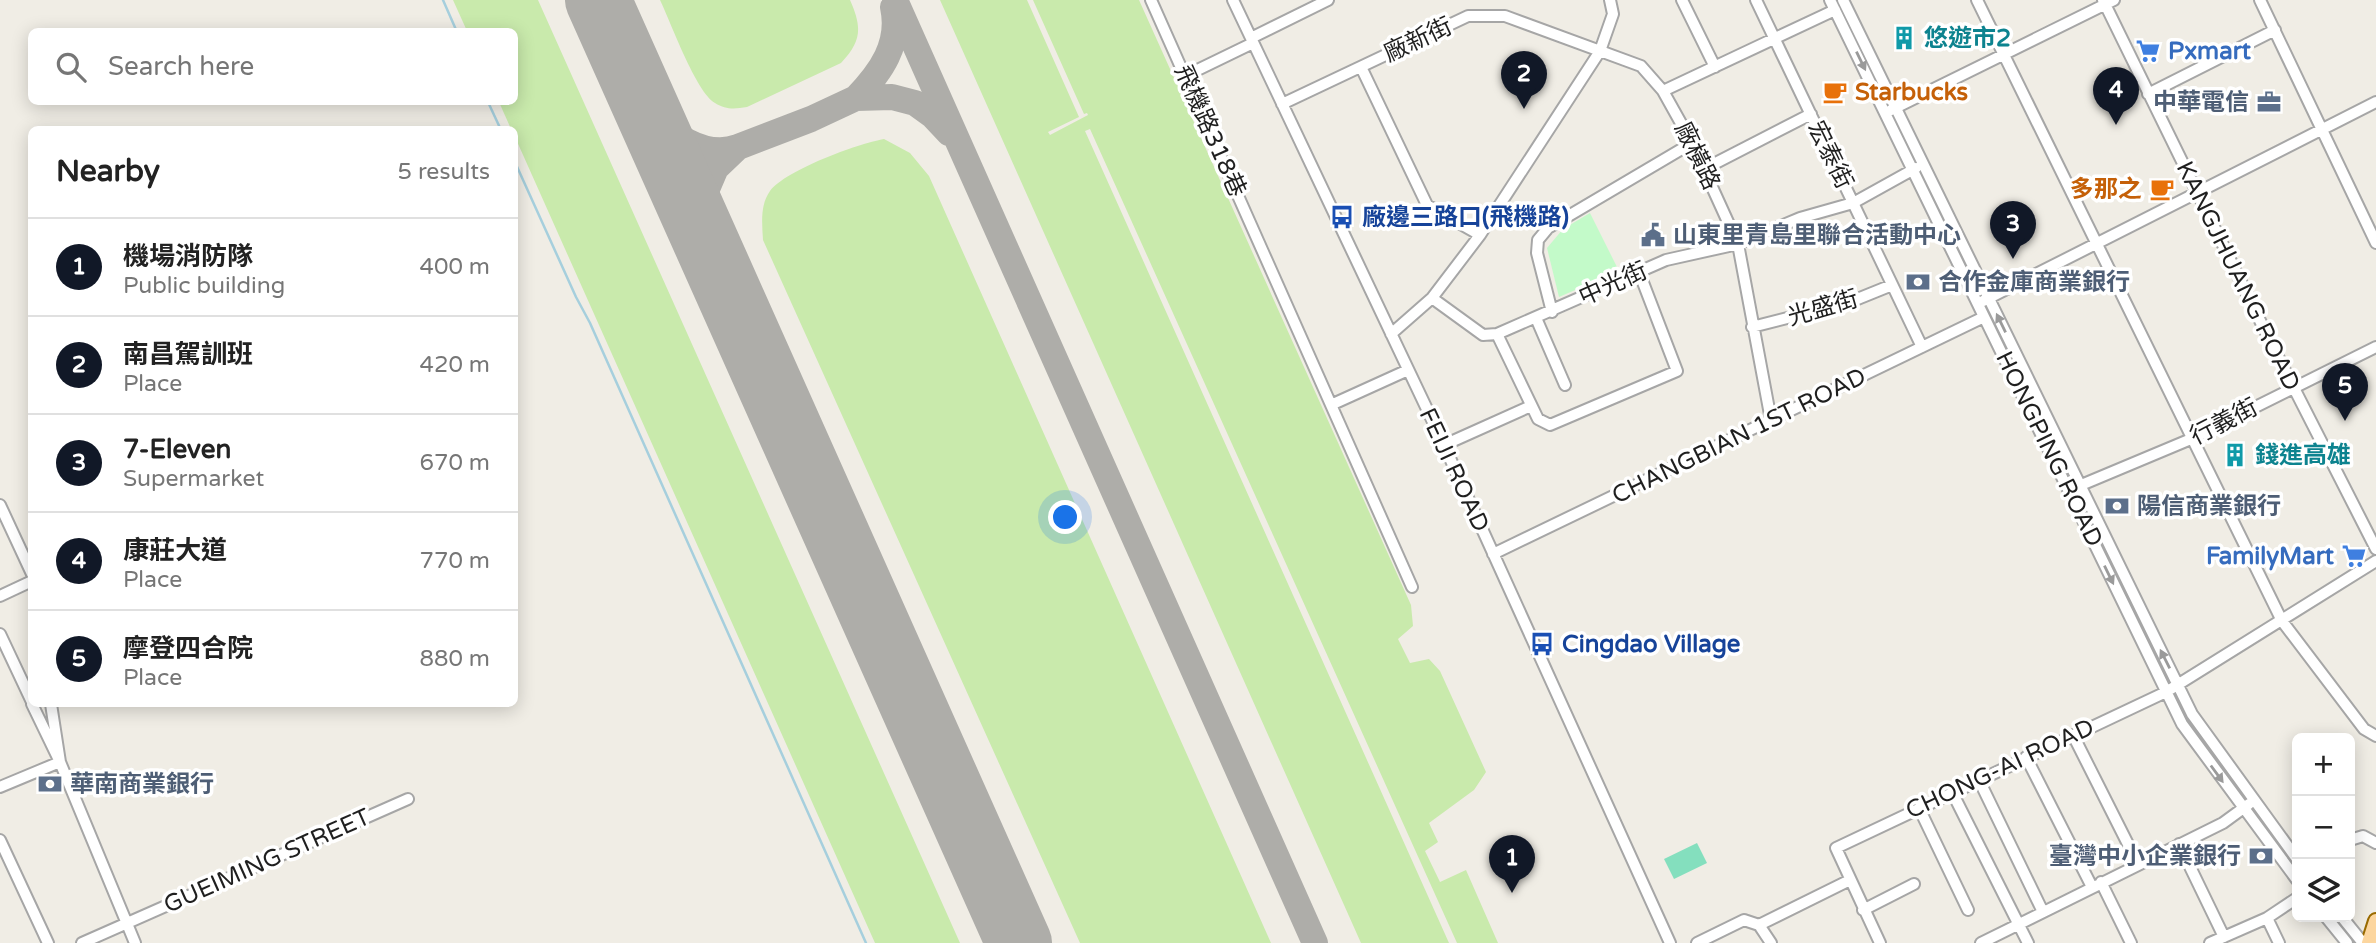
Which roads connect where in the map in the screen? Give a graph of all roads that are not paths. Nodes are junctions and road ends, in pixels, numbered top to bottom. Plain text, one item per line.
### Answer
1 (1151, 0) edge
2 (1233, 0) edge
3 (1328, 0) edge
4 (1610, 0) edge
5 (1682, 0) edge
6 (1756, 0) edge
7 (1843, 0) edge
8 (1978, 0) edge
9 (2260, 0) edge
10 (2108, 2) edge
11 (1833, 5) edge
12 (2275, 30) junction
13 (1774, 39) junction
14 (1252, 41) junction
15 (1600, 51) junction
16 (2004, 54) junction
17 (1715, 66) junction
18 (1361, 67) junction
19 (1185, 76) junction
20 (1663, 91) junction
21 (2148, 94) junction
22 (2376, 102) edge
23 (1282, 104) junction
24 (1897, 107) junction
25 (1886, 112) junction
26 (1811, 114) junction
27 (2322, 130) junction
28 (1692, 144) junction
29 (1925, 165) junction
30 (1704, 169) junction
31 (1913, 170) junction
32 (2196, 193) junction
33 (1853, 203) junction
34 (1480, 235) junction
35 (2097, 243) junction
36 (2376, 243) edge
37 (1738, 244) junction
38 (1639, 272) junction
39 (1892, 285) junction
40 (1432, 298) junction
41 (1989, 298) junction
42 (1977, 304) junction
43 (1552, 312) junction
44 (1984, 317) junction
45 (1536, 318) junction
46 (1752, 327) junction
47 (1391, 334) junction
48 (1497, 334) junction
49 (1922, 347) junction
50 (2376, 347) edge
51 (1408, 370) junction
52 (1565, 385) dead end
53 (2293, 387) junction
54 (1333, 404) junction
55 (1531, 406) junction
56 (1771, 420) junction
57 (2191, 439) junction
58 (1444, 445) junction
59 (2074, 488) junction
60 (0, 505) edge
61 (2376, 549) edge
62 (1493, 554) junction
63 (2376, 561) edge
64 (28, 566) edge
65 (28, 583) edge
66 (1412, 587) dead end
67 (0, 596) edge
68 (2281, 621) junction
69 (0, 634) edge
70 (2178, 685) junction
71 (2166, 692) junction
72 (28, 694) edge
73 (34, 707) edge
74 (51, 707) edge
75 (2073, 735) junction
76 (2376, 736) edge
77 (2026, 757) junction
78 (60, 762) junction
79 (1979, 780) junction
80 (0, 787) edge
81 (1952, 792) junction
82 (408, 799) dead end
83 (2253, 801) junction
84 (1919, 808) junction
85 (2243, 808) junction
86 (2355, 838) edge
87 (0, 840) edge
88 (2376, 843) edge
89 (2179, 844) junction
90 (2292, 852) edge
91 (2138, 864) junction
92 (2292, 873) edge
93 (1850, 880) junction
94 (1914, 884) dead end
95 (2097, 885) junction
96 (2292, 901) edge
97 (1863, 909) junction
98 (1968, 910) dead end
99 (2043, 912) junction
100 (2267, 918) junction
101 (2376, 921) edge
102 (2330, 922) edge
103 (2346, 922) edge
104 (126, 923) junction
105 (2018, 924) junction
106 (1759, 925) junction
107 (2224, 937) junction
108 (48, 943) edge
109 (82, 943) edge
110 (135, 943) edge
111 (1670, 943) edge
112 (1697, 943) edge
113 (1771, 943) edge
114 (1880, 943) edge
115 (1981, 943) edge
116 (2028, 943) edge
117 (2131, 943) edge
118 (2210, 943) edge
119 (2279, 943) edge
120 (2347, 943) edge
121 (2363, 943) edge
122 (2369, 943) edge

1 - 19 street, 飛機路318巷
2 - 14 street, FEIJI ROAD
3 - 14 street
4 - 15 street
5 - 17 street
6 - 13 street, 宏泰街
7 - 24 street, HONGPING ROAD
8 - 16 street
9 - 12 street
10 - 16 street
10 - 21 street, KANGJHUANG ROAD
11 - 13 street
11 -> 25 street, HONGPING ROAD
12 - 21 street
12 - 27 street
13 - 17 street
13 - 26 street, 宏泰街
14 - 19 street
14 - 23 street, FEIJI ROAD
15 - 18 street, 廠新街
15 - 20 street, 廠橫路
15 - 34 street
16 - 24 street
16 - 35 street
17 - 20 street
18 - 23 street
18 - 34 street, 廠新街
19 - 54 street, 飛機路318巷
20 - 28 street, 廠橫路
21 - 32 street, KANGJHUANG ROAD
22 - 27 street
23 - 47 street, FEIJI ROAD
24 - 25 street
24 - 29 street, HONGPING ROAD
25 - 31 street, HONGPING ROAD
26 - 30 street
26 - 33 street, 宏泰街
27 - 32 street
27 - 36 street
28 - 30 street, 廠橫路
28 - 43 street
29 - 31 street, 中光街
29 - 41 street, HONGPING ROAD
30 - 37 street, 廠橫路
31 - 33 street, 中光街
31 - 42 street, HONGPING ROAD
32 - 35 street
32 - 53 street, KANGJHUANG ROAD
33 - 37 street, 中光街
33 - 39 street, 宏泰街
34 - 40 street
35 - 41 street
35 - 57 street
37 - 38 street, 中光街
37 - 46 street, 廠橫路
38 - 43 street, 中光街
38 - 55 street
39 - 46 street, 光盛街
39 - 49 street, 宏泰街
40 - 47 street
40 - 48 street
41 - 42 street
59 -> 41 street, HONGPING ROAD
42 - 44 street, HONGPING ROAD
43 - 45 street, 中光街
44 - 49 street, CHANGBIAN 1ST ROAD
44 - 59 street, HONGPING ROAD
45 - 48 street, 中光街
45 - 52 street
46 - 56 street, 廠橫路
47 - 51 street, FEIJI ROAD
48 - 55 street
49 - 56 street, CHANGBIAN 1ST ROAD
50 - 53 street, 行義街
51 - 54 street
51 - 58 street, FEIJI ROAD
53 - 57 street, 行義街
53 - 61 street, KANGJHUANG ROAD
54 - 66 street, 飛機路318巷
55 - 58 street
56 - 62 street, CHANGBIAN 1ST ROAD
57 - 59 street, 行義街
57 - 68 street
58 - 62 street, FEIJI ROAD
70 -> 59 street, HONGPING ROAD
59 -> 71 street, HONGPING ROAD
60 - 64 street
62 - 111 street, FEIJI ROAD
63 - 68 street, CHONG-AI ROAD
65 - 67 street
68 - 70 street, CHONG-AI ROAD
68 - 76 street
69 - 72 street
70 - 71 street, CHONG-AI ROAD
70 - 83 street, HONGPING ROAD
71 - 75 street, CHONG-AI ROAD
71 -> 85 street, HONGPING ROAD
73 - 78 street
74 - 78 street
75 - 77 street, CHONG-AI ROAD
75 - 91 street
77 - 79 street, CHONG-AI ROAD
77 - 95 street
78 - 80 street
78 - 104 street
79 - 81 street, CHONG-AI ROAD
79 - 99 street
81 - 84 street, CHONG-AI ROAD
81 - 105 street
82 - 104 street, GUEIMING STREET
83 - 85 street
83 - 90 street, HONGPING ROAD
84 - 93 street, CHONG-AI ROAD
84 - 98 street
85 - 89 street
85 - 92 street, HONGPING ROAD
86 - 88 street
87 - 108 street
89 - 91 street
89 - 107 street
91 - 95 street
93 - 97 street
93 - 106 street
94 - 97 street
95 - 99 street
95 - 117 street
96 - 100 street
97 - 114 street
99 - 105 street
100 - 107 street
100 - 119 street
101 - 122 main road
102 - 120 street
103 - 121 street
104 - 109 street, GUEIMING STREET
104 - 110 street
105 - 115 street
105 - 116 street
106 - 112 street
106 - 113 street
107 - 118 street

